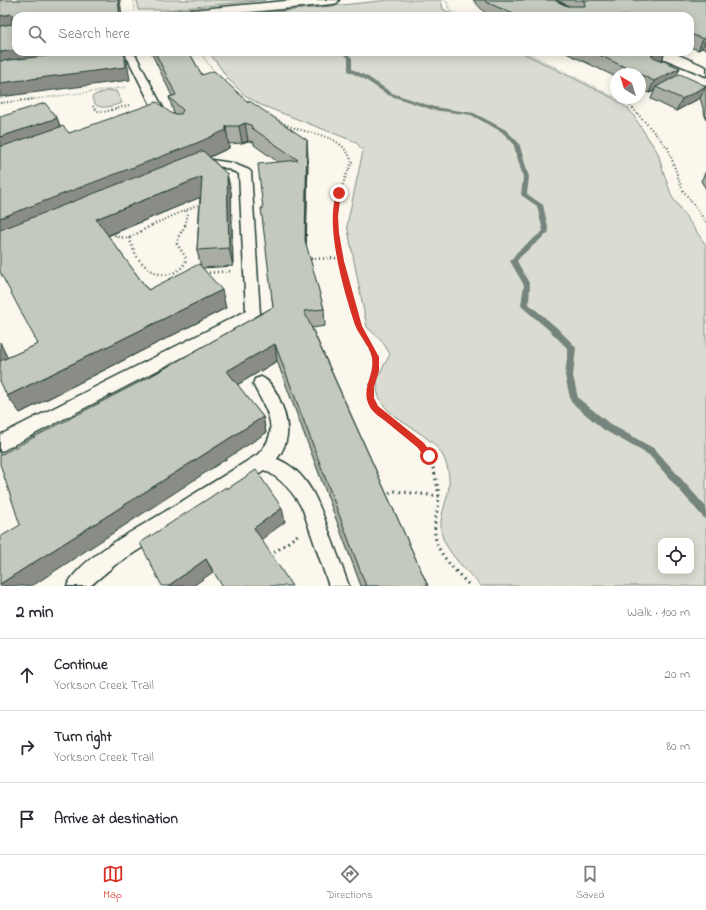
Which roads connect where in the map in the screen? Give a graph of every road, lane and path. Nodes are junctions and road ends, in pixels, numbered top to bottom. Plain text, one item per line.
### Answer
1 (134, 0) edge
2 (333, 0) edge
3 (446, 0) edge
4 (135, 12) dead end
5 (212, 12) edge
6 (452, 12) edge
7 (119, 56) edge
8 (132, 56) edge
9 (203, 56) edge
10 (533, 56) edge
11 (669, 56) edge
12 (101, 59) edge
13 (706, 72) edge
14 (217, 76) edge
15 (146, 84) junction
16 (610, 95) edge
17 (0, 103) edge
18 (132, 104) dead end
19 (629, 104) edge
20 (93, 106) dead end
21 (270, 115) edge
22 (136, 116) edge
23 (190, 170) edge
24 (206, 200) edge
25 (186, 210) junction
26 (706, 222) edge
27 (108, 228) edge
28 (129, 238) junction
29 (340, 258) junction
30 (301, 260) edge
31 (250, 269) junction
32 (198, 274) edge
33 (261, 384) dead end
34 (0, 444) edge
35 (263, 461) junction
36 (380, 496) edge
37 (439, 496) junction
38 (301, 532) dead end
39 (266, 559) edge
40 (77, 586) edge
41 (339, 586) edge
42 (470, 586) edge

1 - 4 path
2 - 5 street
3 - 6 path
7 - 12 lane
8 - 15 lane
9 - 14 path
10 - 16 path
11 - 13 street
15 - 17 path
15 - 22 lane
18 - 20 path
19 - 26 path
21 - 29 path
23 - 31 lane
24 - 25 path
25 - 28 path
25 - 28 path
27 - 28 path
29 - 30 path
29 - 37 path
31 - 32 path
31 - 34 lane
33 - 35 lane
35 - 40 lane
35 - 41 lane
36 - 37 path
37 - 42 path
38 - 39 path

